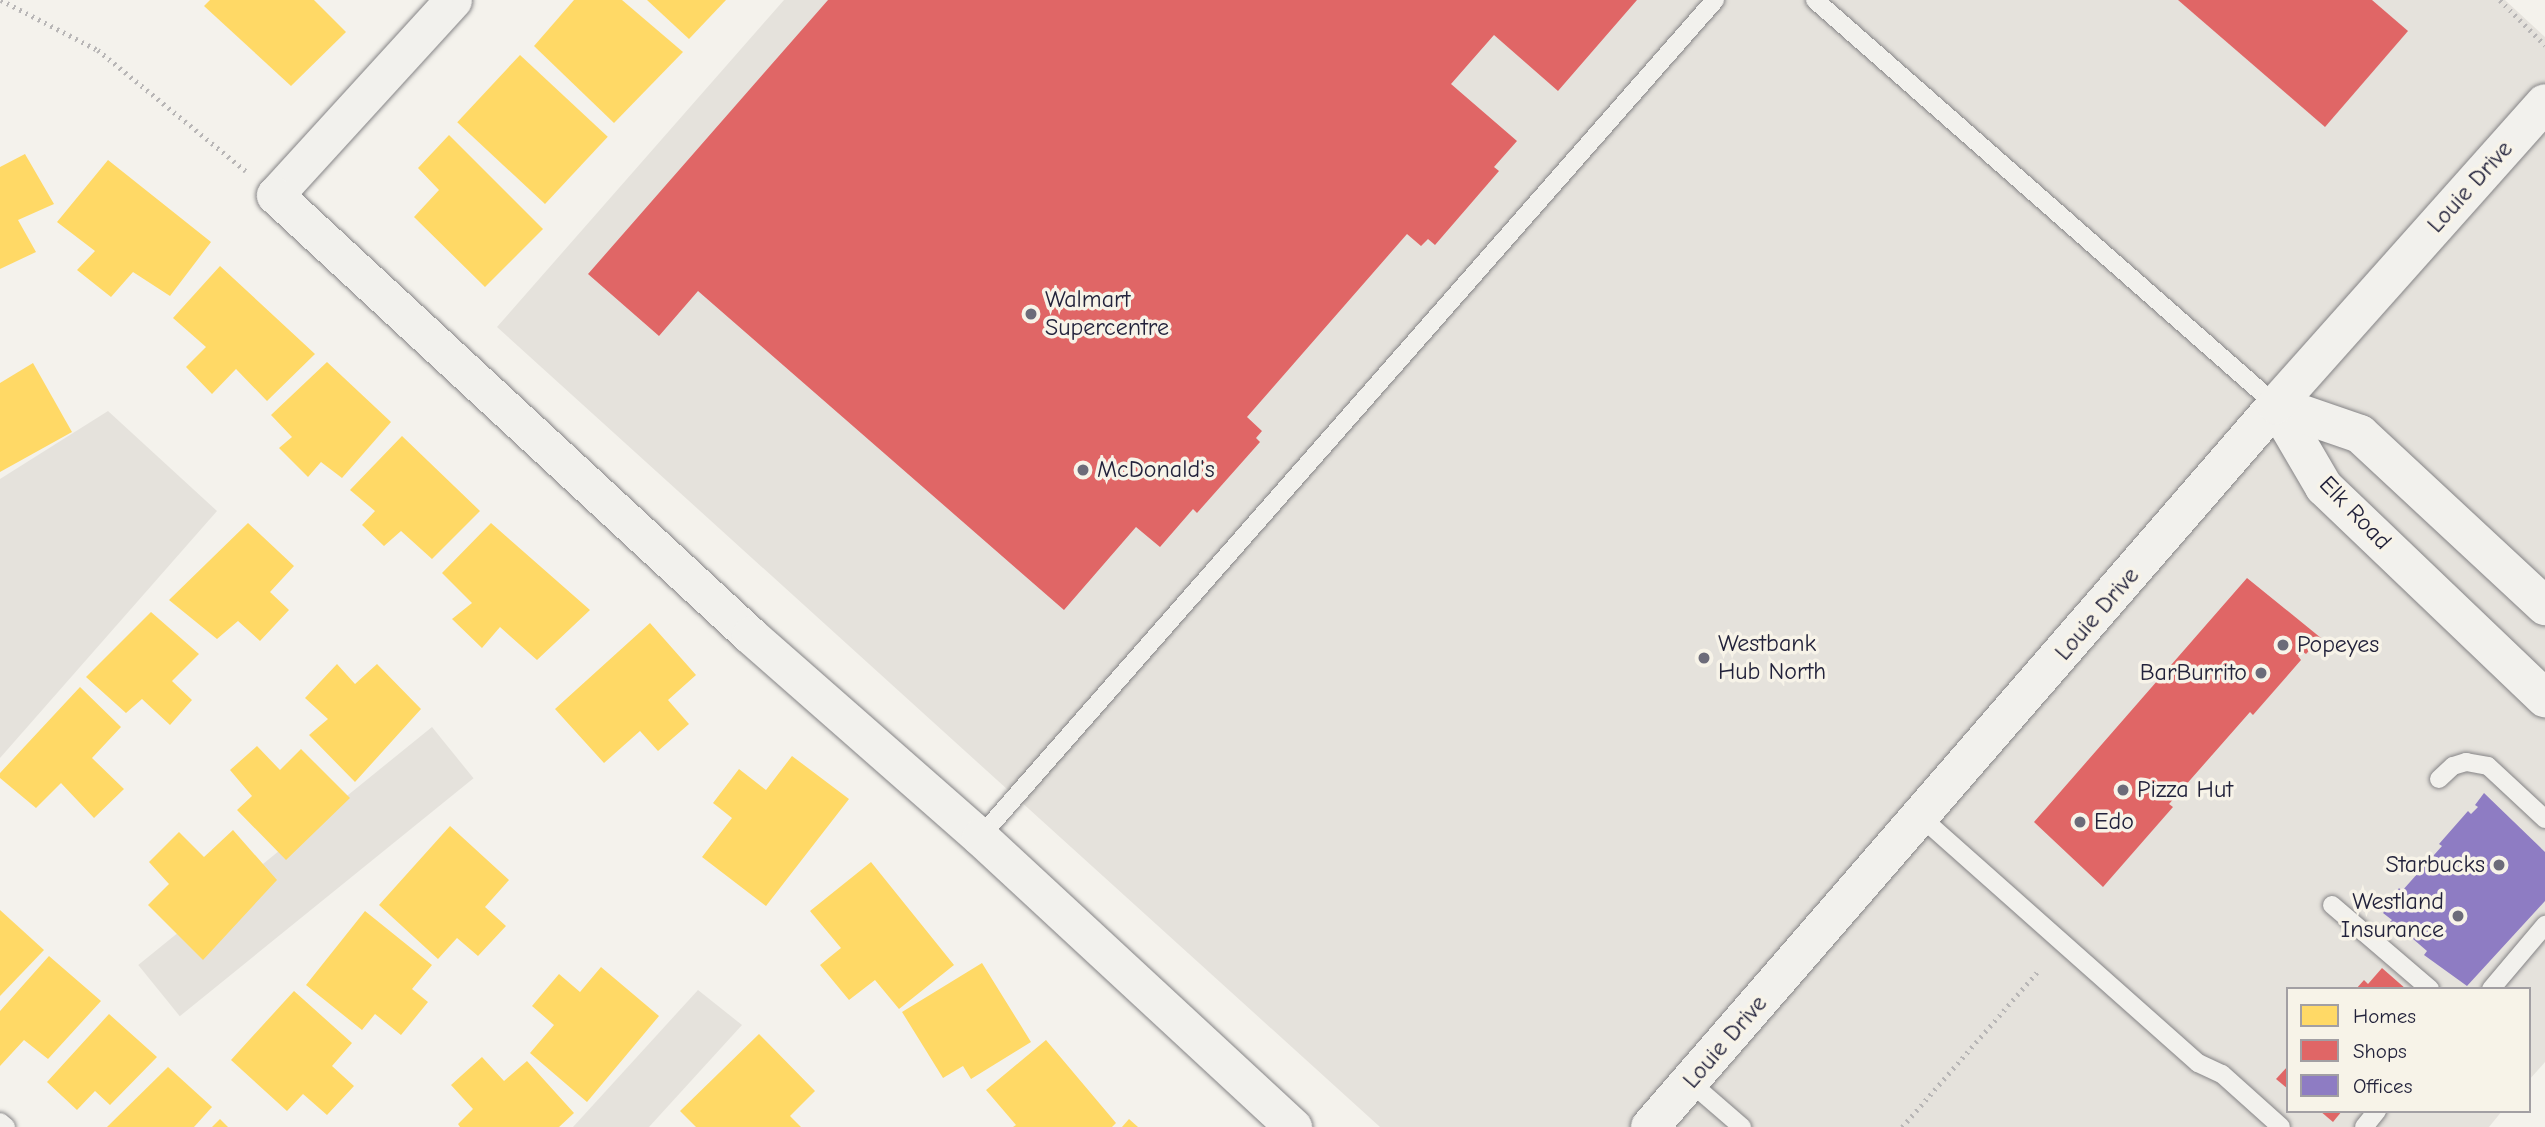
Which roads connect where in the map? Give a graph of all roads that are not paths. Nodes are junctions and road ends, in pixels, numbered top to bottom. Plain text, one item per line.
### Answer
1 (453, 0) edge
2 (1715, 0) edge
3 (1815, 0) edge
4 (2545, 103) edge
5 (2276, 405) junction
6 (2545, 606) edge
7 (2545, 698) edge
8 (2439, 779) dead end
9 (1922, 818) junction
10 (2545, 819) edge
11 (980, 837) junction
12 (2332, 905) dead end
13 (2545, 925) edge
14 (2428, 987) edge
15 (2493, 987) edge
16 (1690, 1082) junction
17 (0, 1122) edge
18 (6, 1127) edge
19 (1293, 1127) edge
20 (1650, 1127) edge
21 (1742, 1127) edge
22 (2281, 1127) edge

1 - 11 street
2 - 11 lane
3 - 5 lane
4 - 5 street, Louie Drive
5 - 6 street
5 - 7 street, Elk Road
5 - 9 street, Louie Drive
8 - 10 lane
9 - 16 street, Louie Drive
9 - 22 lane
11 - 19 street
12 - 14 lane
13 - 15 lane
16 - 20 street, Louie Drive
16 - 21 lane
17 - 18 lane

